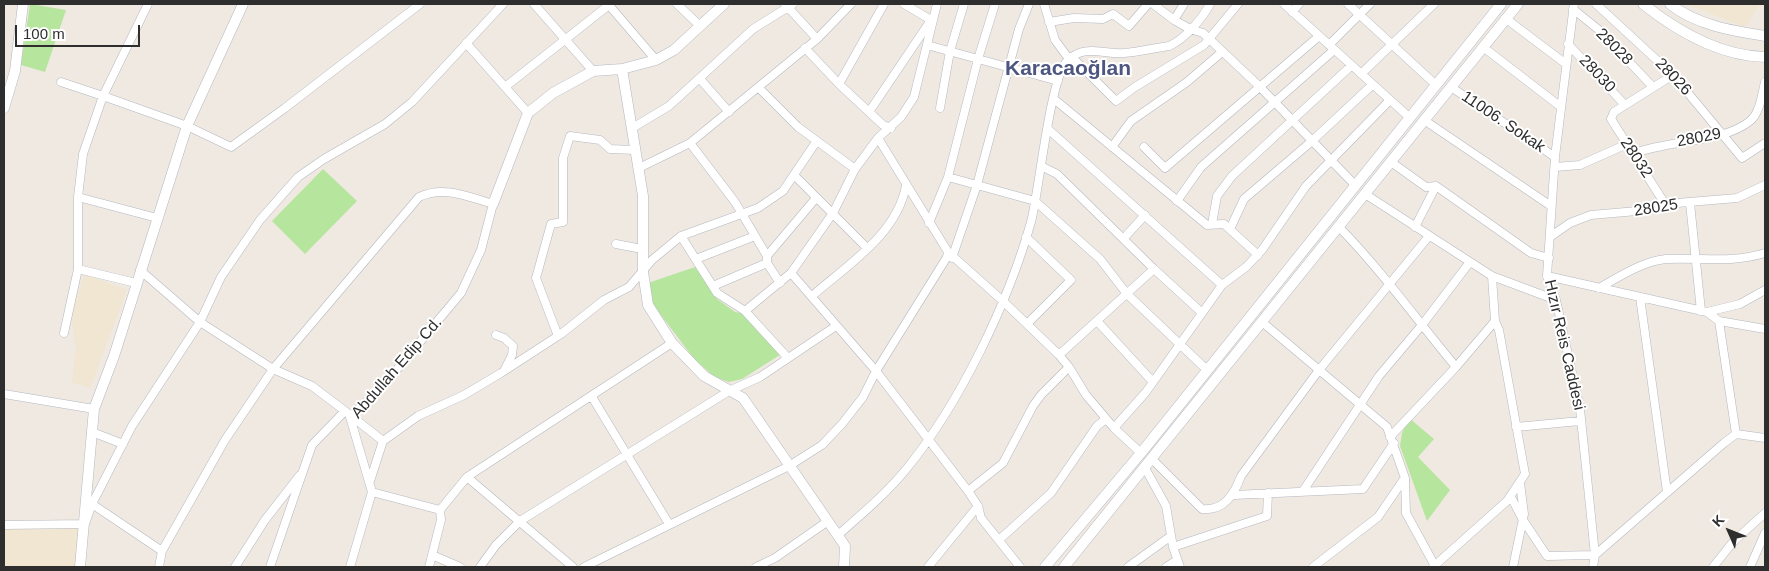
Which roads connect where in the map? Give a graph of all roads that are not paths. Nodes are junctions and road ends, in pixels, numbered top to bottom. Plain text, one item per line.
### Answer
1 (23, 4) edge
2 (148, 4) edge
3 (243, 4) edge
4 (420, 4) edge
5 (503, 4) edge
6 (534, 4) edge
7 (609, 4) edge
8 (677, 4) edge
9 (724, 4) edge
10 (851, 4) edge
11 (884, 4) edge
12 (904, 4) edge
13 (937, 4) edge
14 (964, 4) edge
15 (995, 4) edge
16 (1029, 4) edge
17 (1044, 4) edge
18 (1148, 4) edge
19 (1184, 4) edge
20 (1210, 4) edge
21 (1238, 4) edge
22 (1284, 4) edge
23 (1299, 4) edge
24 (1348, 4) edge
25 (1370, 4) edge
26 (1434, 4) edge
27 (1501, 4) edge
28 (1518, 4) edge
29 (1596, 4) edge
30 (1644, 4) edge
31 (1670, 4) edge
32 (789, 5) edge
33 (1158, 5) edge
34 (1574, 6) edge
35 (1292, 12) junction
36 (1360, 14) junction
37 (1506, 18) junction
38 (931, 20) junction
39 (1174, 20) junction
40 (1049, 22) junction
41 (700, 26) junction
42 (1190, 29) junction
43 (1318, 36) junction
44 (1765, 36) edge
45 (565, 38) junction
46 (1209, 38) junction
47 (816, 39) junction
48 (466, 44) junction
49 (927, 44) junction
50 (1568, 44) junction
51 (1393, 45) junction
52 (1483, 47) junction
53 (806, 48) junction
54 (1331, 48) junction
55 (950, 51) junction
56 (1222, 52) junction
57 (1765, 57) edge
58 (1070, 58) junction
59 (978, 59) junction
60 (656, 60) junction
61 (1566, 64) junction
62 (1351, 66) junction
63 (1008, 67) junction
64 (622, 69) junction
65 (593, 71) junction
66 (1361, 74) junction
67 (1673, 75) junction
68 (700, 79) junction
69 (1058, 81) junction
70 (61, 82) dead end
71 (1765, 82) edge
72 (839, 84) junction
73 (1435, 84) junction
74 (1372, 85) junction
75 (505, 86) junction
76 (1259, 86) junction
77 (1451, 87) junction
78 (1654, 87) junction
79 (759, 88) junction
80 (104, 96) junction
81 (1054, 99) junction
82 (1390, 100) junction
83 (1275, 104) junction
84 (1625, 105) junction
85 (1561, 107) junction
86 (4, 108) edge
87 (940, 108) dead end
88 (729, 112) junction
89 (869, 112) junction
90 (528, 113) junction
91 (1409, 117) junction
92 (1291, 120) junction
93 (1424, 120) junction
94 (187, 126) junction
95 (634, 127) junction
96 (891, 128) junction
97 (1048, 129) junction
98 (1725, 134) junction
99 (878, 138) junction
100 (1312, 141) junction
101 (816, 142) junction
102 (690, 143) junction
103 (1765, 143) edge
104 (1627, 144) junction
105 (1112, 147) junction
106 (1144, 147) dead end
107 (634, 150) junction
108 (1634, 153) junction
109 (1555, 157) junction
110 (1330, 160) junction
111 (1391, 162) junction
112 (1041, 166) junction
113 (1555, 167) junction
114 (639, 168) junction
115 (855, 169) junction
116 (796, 176) junction
117 (948, 177) junction
118 (906, 185) junction
119 (977, 185) junction
120 (1765, 185) edge
121 (1355, 186) junction
122 (1436, 186) junction
123 (1365, 194) junction
124 (78, 197) junction
125 (816, 198) junction
126 (1035, 201) junction
127 (1178, 201) junction
128 (1690, 203) junction
129 (493, 204) junction
130 (1665, 204) junction
131 (1551, 206) junction
132 (741, 213) junction
133 (833, 213) junction
134 (1144, 215) junction
135 (157, 218) junction
136 (929, 223) junction
137 (1212, 224) junction
138 (1338, 227) junction
139 (1415, 227) junction
140 (1230, 229) junction
141 (681, 236) junction
142 (755, 236) junction
143 (1429, 236) junction
144 (1550, 236) junction
145 (1026, 237) junction
146 (1124, 238) junction
147 (616, 244) dead end
148 (867, 248) junction
149 (642, 249) junction
150 (1765, 253) edge
151 (1258, 254) junction
152 (950, 255) junction
153 (1549, 258) junction
154 (696, 259) junction
155 (767, 260) junction
156 (1696, 260) junction
157 (1470, 262) junction
158 (78, 269) junction
159 (1154, 269) junction
160 (140, 270) junction
161 (642, 272) junction
162 (791, 273) junction
163 (1492, 276) junction
164 (1547, 276) junction
165 (136, 283) junction
166 (780, 283) junction
167 (1222, 285) junction
168 (1388, 285) junction
169 (713, 286) junction
170 (1599, 288) junction
171 (1765, 290) edge
172 (1127, 294) junction
173 (812, 296) junction
174 (1640, 297) junction
175 (1556, 300) junction
176 (1004, 302) junction
177 (745, 311) junction
178 (1704, 311) junction
179 (1201, 312) junction
180 (1097, 321) junction
181 (1495, 321) junction
182 (1719, 321) junction
183 (200, 322) junction
184 (1262, 322) junction
185 (1027, 324) junction
186 (836, 326) junction
187 (1422, 326) junction
188 (1765, 329) edge
189 (64, 333) dead end
190 (496, 336) dead end
191 (558, 336) junction
192 (672, 343) junction
193 (1178, 344) junction
194 (1059, 355) junction
195 (788, 358) junction
196 (1070, 367) junction
197 (1456, 367) junction
198 (273, 369) junction
199 (1207, 370) junction
200 (1319, 370) junction
201 (504, 371) junction
202 (876, 371) junction
203 (1153, 382) junction
204 (729, 391) junction
205 (4, 394) edge
206 (592, 397) junction
207 (1360, 404) junction
208 (94, 409) junction
209 (347, 414) junction
210 (1106, 419) junction
211 (1580, 420) junction
212 (1516, 427) junction
213 (1114, 428) junction
214 (92, 432) junction
215 (1736, 434) junction
216 (1765, 438) edge
217 (929, 439) junction
218 (1392, 440) junction
219 (383, 441) junction
220 (123, 444) junction
221 (627, 454) junction
222 (1141, 454) junction
223 (1152, 459) junction
224 (789, 466) junction
225 (1145, 468) junction
226 (304, 469) junction
227 (467, 477) junction
228 (1405, 478) junction
229 (370, 481) junction
230 (1520, 483) junction
231 (968, 491) junction
232 (1303, 491) junction
233 (372, 492) junction
234 (1667, 492) junction
235 (1268, 493) junction
236 (1234, 495) junction
237 (1511, 497) junction
238 (92, 504) junction
239 (978, 506) junction
240 (440, 510) junction
241 (1764, 516) edge
242 (1523, 520) junction
243 (520, 521) junction
244 (828, 521) junction
245 (85, 524) junction
246 (670, 524) junction
247 (4, 525) edge
248 (1765, 533) edge
249 (838, 536) junction
250 (1171, 536) junction
251 (1000, 539) junction
252 (1173, 546) junction
253 (162, 551) junction
254 (1595, 554) junction
255 (432, 555) junction
256 (775, 558) junction
257 (1179, 564) edge
258 (1434, 566) edge
259 (80, 567) edge
260 (159, 567) edge
261 (235, 567) edge
262 (270, 567) edge
263 (350, 567) edge
264 (429, 567) edge
265 (460, 567) edge
266 (480, 567) edge
267 (573, 567) edge
268 (584, 567) edge
269 (756, 567) edge
270 (770, 567) edge
271 (844, 567) edge
272 (928, 567) edge
273 (1020, 567) edge
274 (1045, 567) edge
275 (1064, 567) edge
276 (1128, 567) edge
277 (1166, 567) edge
278 (1188, 567) edge
279 (1313, 567) edge
280 (1513, 567) edge
281 (1593, 567) edge
282 (1713, 567) edge
283 (1750, 567) edge

1 - 86 main road
2 - 80 street
3 - 94 main road
4 - 94 street
5 - 48 street
6 - 45 street
7 - 45 street
7 - 60 street
8 - 41 street
9 - 41 main road
10 - 47 street
11 - 72 street
12 - 38 street
13 - 38 street
14 - 55 street
15 - 59 street
16 - 63 street
17 - 40 street
18 - 40 street
19 - 39 street
20 - 42 street
21 - 46 street
22 - 35 street
23 - 35 street
24 - 36 street
25 - 36 street
26 - 51 street
27 - 73 main road
28 - 37 main road
29 - 67 street, 28026
30 - 57 main road
31 - 44 main road
32 - 47 street
32 - 68 street
33 - 39 street
34 - 50 street, Hızır Reis Caddesi
34 - 78 street, 28028
35 - 43 street
36 - 51 street
36 - 54 street
37 - 52 main road
37 - 61 street
38 - 49 street
38 - 89 street
39 - 42 street
40 - 58 street
41 - 60 main road
42 - 46 street
42 - 58 street
43 - 54 street
43 - 76 street
45 - 65 street
45 - 75 street
46 - 56 street
46 - 58 street
47 - 53 street
48 - 75 street
48 - 183 street
49 - 55 street
49 - 96 street
50 - 61 street, Hızır Reis Caddesi
50 - 84 street, 28030
51 - 66 street
51 - 73 street
52 - 77 main road
52 - 85 street
53 - 72 street
53 - 79 street
54 - 62 street
54 - 83 street
55 - 59 street
55 - 87 street
56 - 76 street
56 - 105 street
58 - 69 street
59 - 63 street
59 - 117 street
60 - 64 main road
61 - 85 street, Hızır Reis Caddesi
62 - 66 street
62 - 92 street
63 - 69 street
63 - 119 street
64 - 65 main road
64 - 95 main road
65 - 90 main road
66 - 74 street
67 - 78 street
67 - 98 street, 28026
68 - 88 street
68 - 95 street
69 - 81 street
70 - 80 street
71 - 98 street, 28029
72 - 89 street
73 - 91 main road
74 - 82 street
74 - 100 street
75 - 90 street
76 - 83 street
76 - 106 street
77 - 93 main road
77 - 109 street, 11006. Sokak
78 - 84 street
79 - 88 street
79 - 101 street
80 - 94 street
80 - 124 street
81 - 97 street
81 - 105 street
82 - 91 street
82 - 110 street
83 - 92 street
83 - 127 street
84 - 104 street, 28032
85 - 109 street, Hızır Reis Caddesi
88 - 102 street
89 - 96 street
90 - 129 main road
91 - 121 main road
92 - 100 street
92 - 137 street
93 - 111 main road
93 - 131 street
94 - 135 main road
95 - 107 main road
96 - 99 street
97 - 112 street
97 - 134 street
98 - 103 street, 28026
98 - 108 street, 28029
99 - 115 street
99 - 118 street
100 - 110 street
100 - 140 street
101 - 115 street
101 - 116 street
102 - 114 street
102 - 132 street
104 - 108 street, 28032
104 - 113 street
105 - 127 street
107 - 114 main road
107 - 191 street
108 - 130 street, 28032
109 - 113 street, Hızır Reis Caddesi
110 - 121 street
110 - 151 street
111 - 122 street
111 - 123 main road
112 - 126 street
112 - 146 street
113 - 131 street, Hızır Reis Caddesi
114 - 149 main road
115 - 133 street
116 - 125 street
116 - 132 street
117 - 119 street
117 - 136 street
118 - 136 street
118 - 148 street
119 - 126 street
119 - 152 street
120 - 128 street, 28025
121 - 199 main road
122 - 139 street
122 - 153 street
123 - 138 main road
123 - 139 street
124 - 135 street
124 - 158 street
125 - 133 street
125 - 155 street
126 - 145 street
126 - 172 street
127 - 137 street
128 - 130 street, 28025
128 - 156 street
129 - 198 street
129 - 209 street, Abdullah Edip Cd.
130 - 144 street, 28025
131 - 144 street, Hızır Reis Caddesi
132 - 141 street
132 - 142 street
133 - 148 street
133 - 162 street
134 - 146 street
134 - 167 street
135 - 160 main road
136 - 152 street
137 - 140 street
138 - 168 street
138 - 184 main road
139 - 143 street
140 - 151 street
141 - 154 street
141 - 161 street
142 - 154 street
142 - 155 street
143 - 157 street
143 - 168 street
144 - 153 street, Hızır Reis Caddesi
145 - 176 street
145 - 185 street
146 - 159 street
147 - 149 street
148 - 173 street
149 - 161 main road
150 - 156 street
151 - 167 street
152 - 176 street
152 - 202 street
153 - 164 street, Hızır Reis Caddesi
154 - 169 street
155 - 166 street
155 - 169 street
156 - 170 street
156 - 178 street
157 - 163 street
157 - 187 street
158 - 165 street
158 - 189 street
159 - 172 street
159 - 179 street
160 - 165 main road
160 - 183 street
161 - 191 street
161 - 192 main road
162 - 166 street
162 - 173 street
163 - 175 street
163 - 181 street
164 - 170 street
164 - 175 street, Hızır Reis Caddesi
165 - 208 main road
166 - 177 street
167 - 179 street
168 - 187 street
168 - 200 street
169 - 177 street
170 - 174 street
171 - 178 street
172 - 180 street
172 - 193 street
173 - 186 street
174 - 178 street
174 - 234 street
175 - 211 street, Hızır Reis Caddesi
176 - 185 street
176 - 217 street
177 - 195 street
178 - 182 street
179 - 193 street
180 - 194 street
180 - 203 street
181 - 197 street
181 - 212 street
182 - 188 street
182 - 215 street
183 - 198 street
183 - 220 street
184 - 200 street
184 - 223 main road
185 - 194 street
186 - 195 street
186 - 202 street
187 - 197 street
187 - 207 street
190 - 201 street
191 - 201 street
192 - 204 main road
192 - 206 street
193 - 199 street
193 - 203 street
194 - 196 street
195 - 204 street
196 - 210 street
196 - 231 street
197 - 218 street
198 - 209 street
198 - 253 street
199 - 222 main road
200 - 207 street
200 - 236 street
201 - 219 street
202 - 217 street
202 - 224 street
203 - 213 street
204 - 221 street
204 - 224 main road
205 - 208 street
206 - 221 street
206 - 227 street
207 - 218 street
207 - 232 street
208 - 214 main road
209 - 219 street
209 - 226 street
209 - 229 street, Abdullah Edip Cd.
210 - 213 street
210 - 251 street
211 - 212 street
211 - 254 street, Hızır Reis Caddesi
212 - 230 street
213 - 222 street
214 - 220 street
214 - 245 main road
215 - 216 street
215 - 234 street
217 - 231 street
217 - 249 street
218 - 228 street
218 - 232 street
219 - 229 street
220 - 238 street
221 - 243 street
221 - 246 street
222 - 274 main road
223 - 225 main road
223 - 236 street
224 - 244 main road
224 - 246 street
225 - 250 street
225 - 275 main road
226 - 261 street
226 - 262 street
227 - 240 street
227 - 243 street
228 - 258 street
228 - 279 street
229 - 233 street, Abdullah Edip Cd.
230 - 237 street
230 - 242 street
231 - 239 street
232 - 235 street
233 - 240 street
233 - 263 street, Abdullah Edip Cd.
234 - 254 street
235 - 236 street
235 - 252 street
237 - 242 street
237 - 258 street
238 - 245 street
238 - 253 street
239 - 251 street
239 - 272 street
240 - 255 street
241 - 282 street
242 - 254 street
242 - 280 street
243 - 266 street
243 - 267 street
244 - 249 main road
244 - 256 street
245 - 247 street
245 - 259 main road
246 - 268 street
248 - 283 street
249 - 271 main road
250 - 252 street
250 - 276 street
251 - 273 street
252 - 257 street
253 - 260 street
254 - 281 street, Hızır Reis Caddesi
255 - 264 street
255 - 265 street
256 - 269 street
256 - 270 street
257 - 277 street
257 - 278 street

